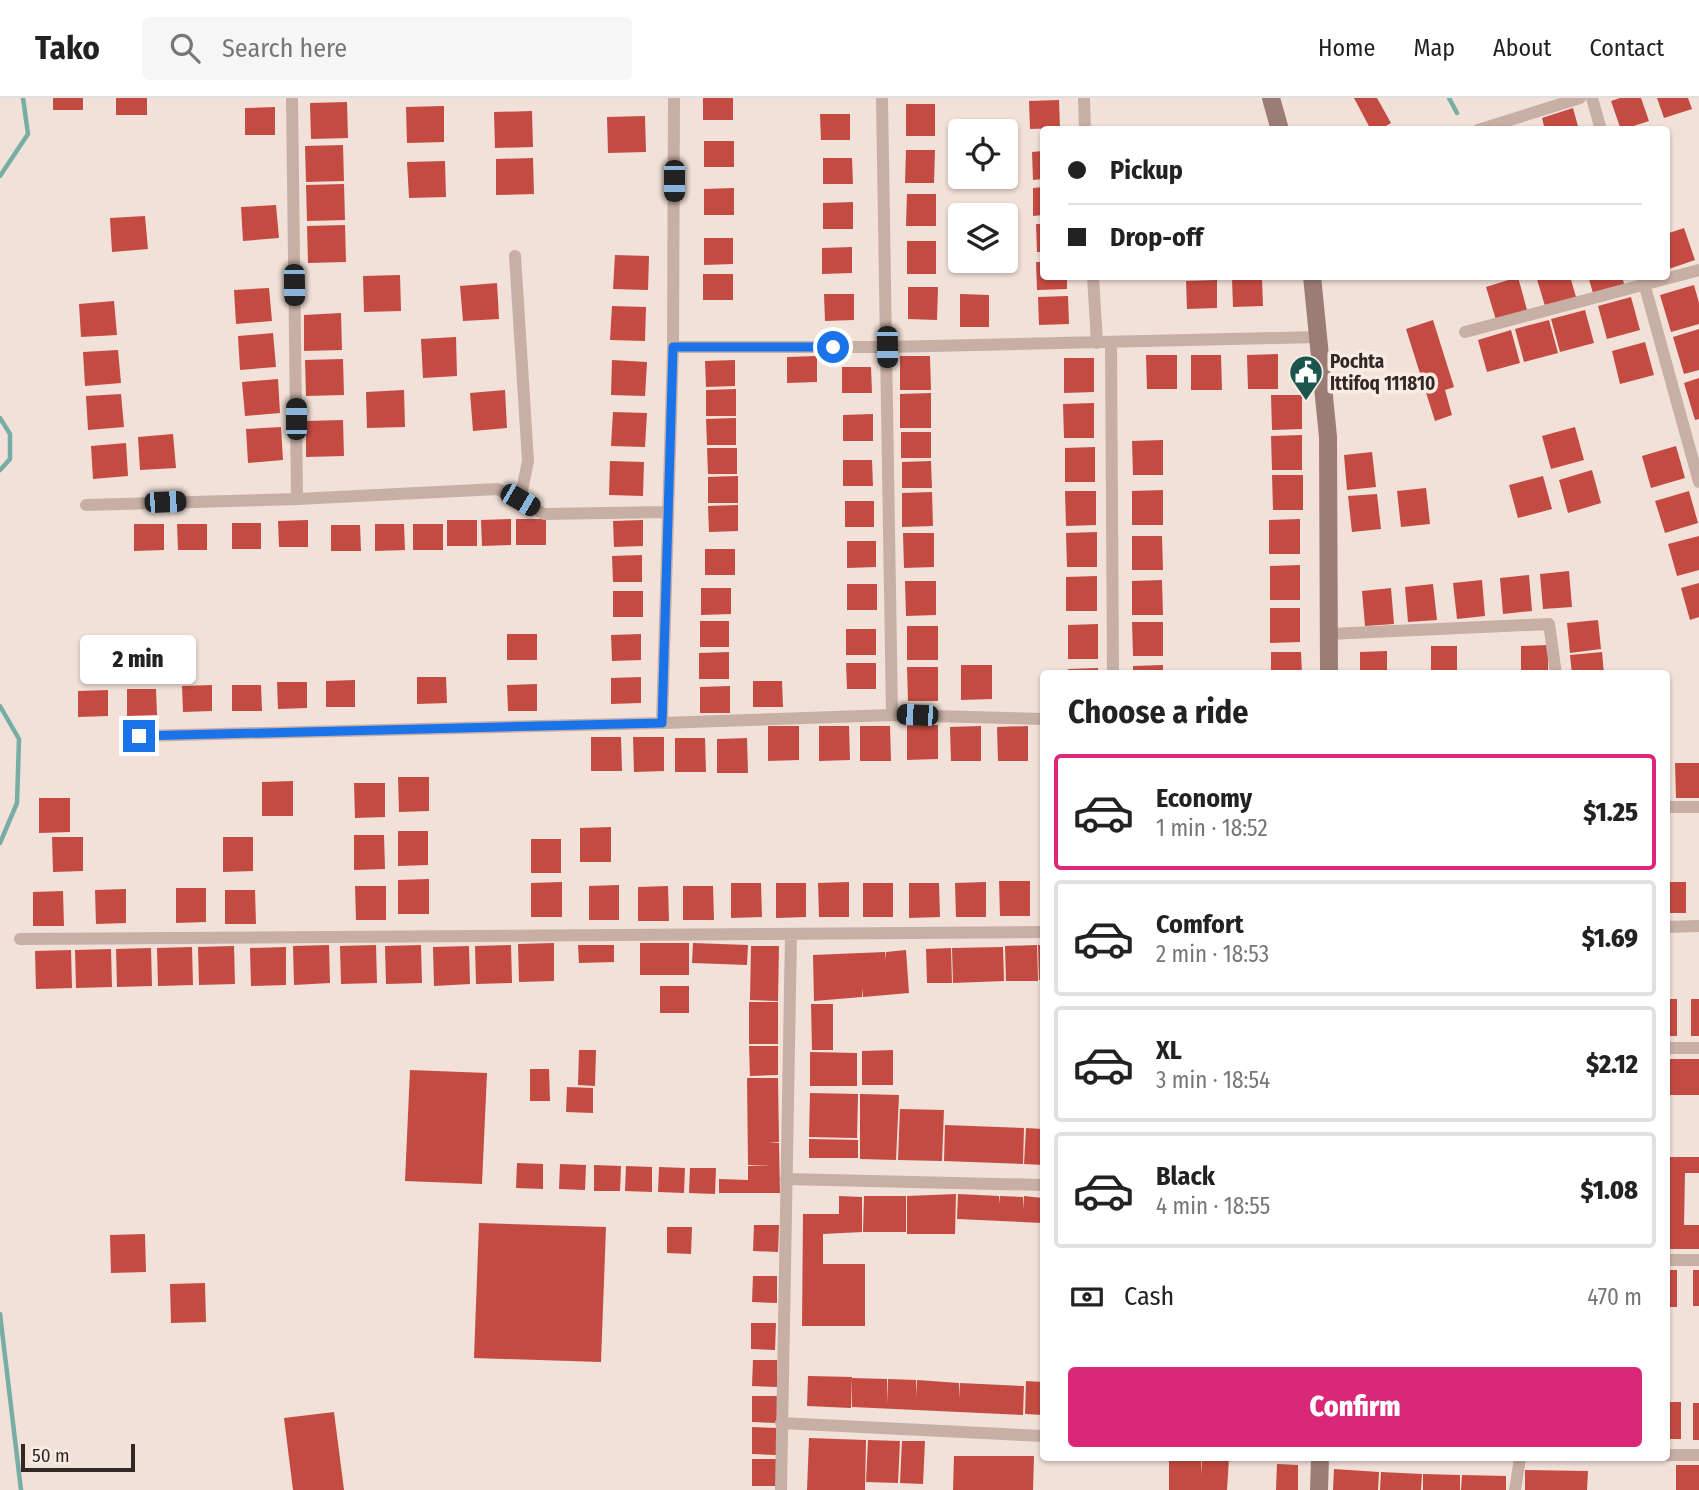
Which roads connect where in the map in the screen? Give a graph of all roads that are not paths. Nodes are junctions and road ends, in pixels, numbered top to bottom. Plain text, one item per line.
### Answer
1 (292, 98) edge
2 (674, 98) edge
3 (882, 98) edge
4 (1084, 98) edge
5 (1270, 98) edge
6 (1580, 98) edge
7 (1592, 98) edge
8 (1085, 126) edge
9 (1279, 126) edge
10 (1491, 126) edge
11 (1600, 126) edge
12 (515, 256) dead end
13 (1699, 271) edge
14 (1670, 277) edge
15 (1093, 280) edge
16 (1312, 280) edge
17 (1643, 282) edge
18 (1465, 332) dead end
19 (1319, 337) junction
20 (1097, 343) junction
21 (1111, 343) junction
22 (673, 347) junction
23 (887, 347) junction
24 (1699, 482) edge
25 (296, 499) junction
26 (520, 500) junction
27 (86, 505) dead end
28 (667, 512) junction
29 (1329, 634) junction
30 (1112, 670) edge
31 (1329, 670) edge
32 (1555, 670) edge
33 (892, 715) junction
34 (1040, 719) edge
35 (662, 723) junction
36 (139, 736) dead end
37 (1670, 807) edge
38 (1699, 807) edge
39 (1699, 926) edge
40 (1670, 927) edge
41 (1040, 932) edge
42 (791, 934) junction
43 (20, 939) dead end
44 (1670, 1048) edge
45 (1699, 1048) edge
46 (786, 1179) junction
47 (1040, 1185) edge
48 (1670, 1260) edge
49 (1699, 1260) edge
50 (781, 1423) junction
51 (1040, 1436) edge
52 (1670, 1455) edge
53 (1699, 1455) edge
54 (1320, 1461) edge
55 (1520, 1461) edge
56 (780, 1490) edge
57 (1319, 1490) edge
58 (1515, 1490) edge

1 - 25 street
2 - 22 street
3 - 23 street
4 - 8 street
5 - 9 main road
6 - 10 street
7 - 11 street
12 - 26 street
13 - 14 street
15 - 20 street
16 - 19 main road
17 - 18 street
17 - 24 street
19 - 21 street
19 - 29 main road
20 - 21 street
20 - 23 street
21 - 30 street
22 - 23 street
22 - 28 street
23 - 33 street
25 - 26 street
25 - 27 street
26 - 28 street
28 - 35 street
29 - 31 main road
29 - 32 street
33 - 34 street
33 - 35 street
35 - 36 street
37 - 38 street
39 - 40 street
41 - 42 street
42 - 43 street
42 - 46 street
44 - 45 street
46 - 47 street
46 - 50 street
48 - 49 street
50 - 51 street
50 - 56 street
52 - 53 street
54 - 57 main road
55 - 58 street

